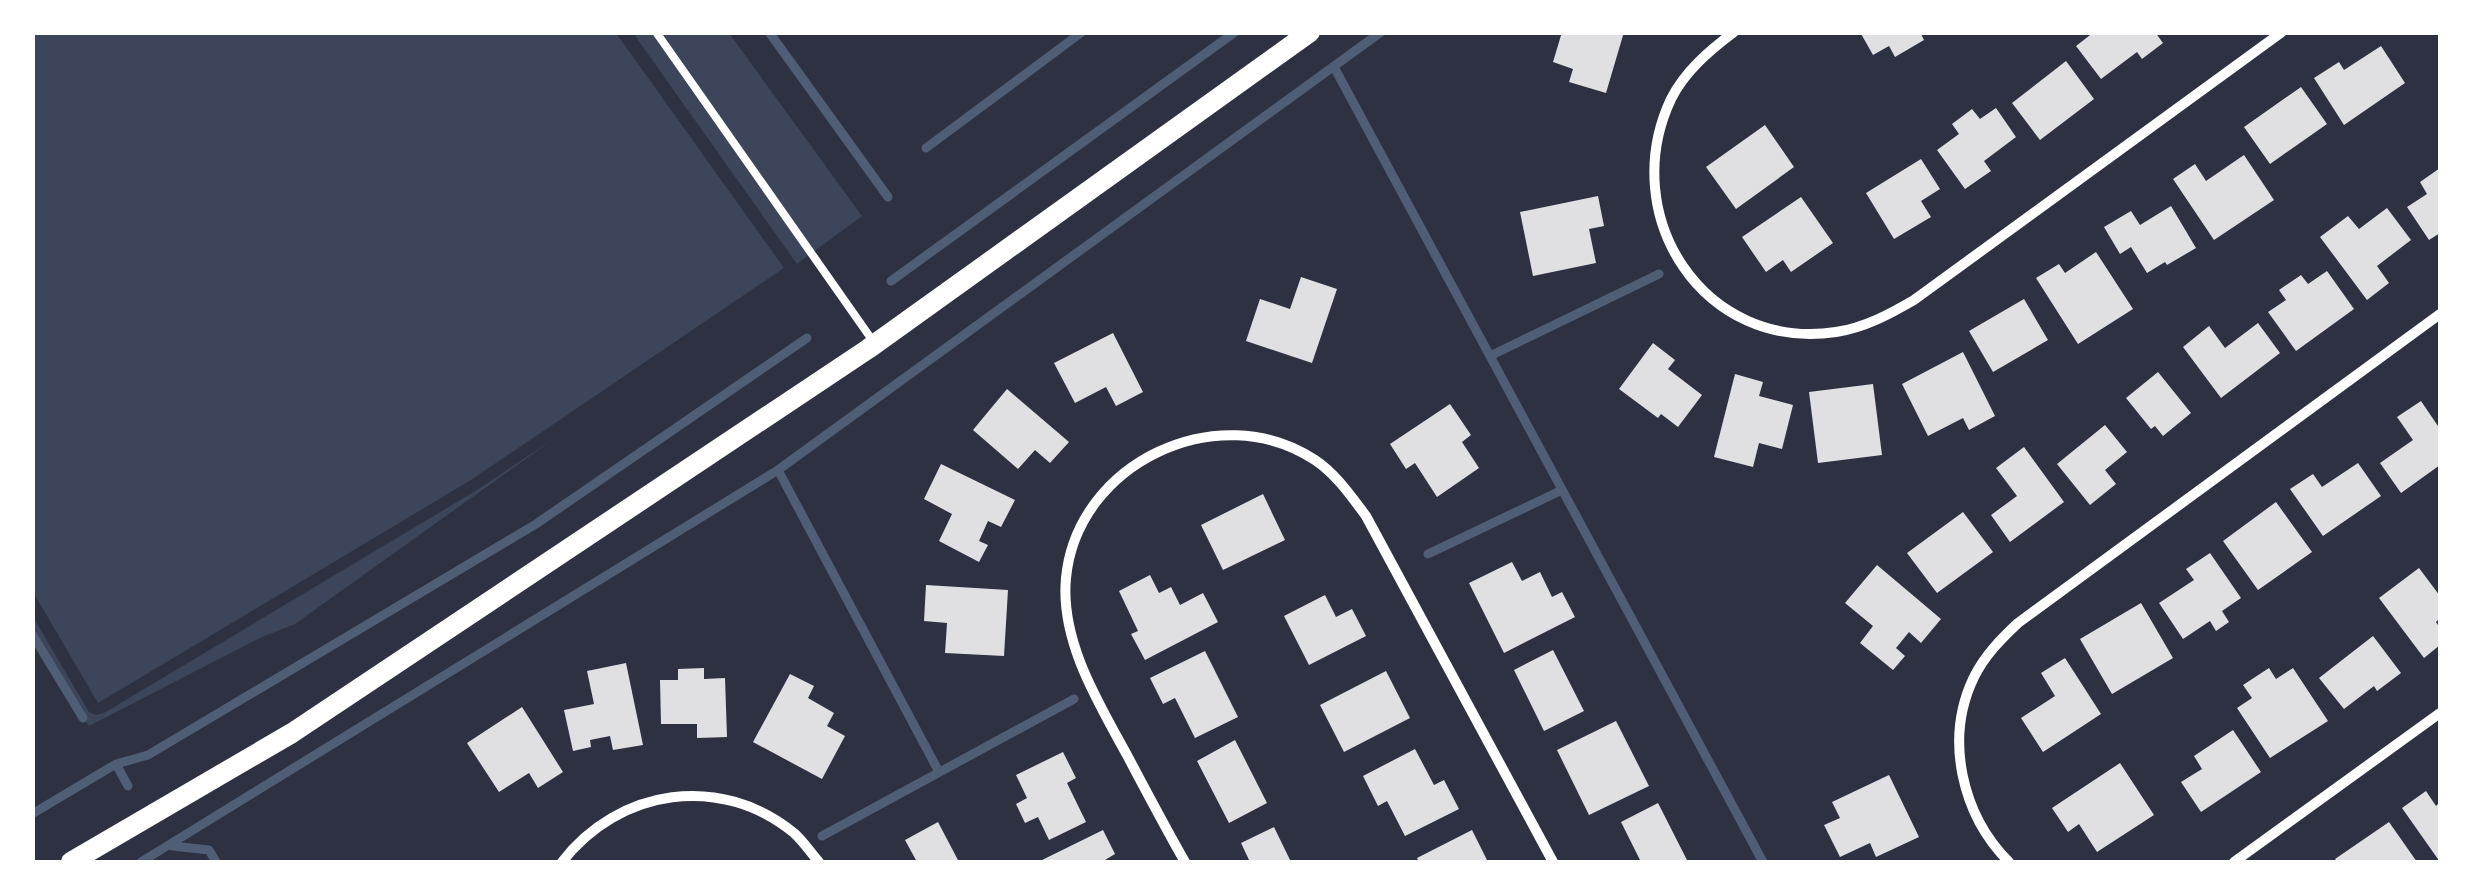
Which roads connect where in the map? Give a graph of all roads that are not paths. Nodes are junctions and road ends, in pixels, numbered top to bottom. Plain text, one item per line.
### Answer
1 (656, 32) edge
2 (1310, 32) edge
3 (1734, 32) edge
4 (2282, 32) edge
5 (2440, 314) edge
6 (875, 344) junction
7 (2440, 713) edge
8 (70, 862) edge
9 (562, 862) edge
10 (819, 862) edge
11 (1184, 862) edge
12 (1553, 862) edge
13 (2009, 862) edge
14 (2234, 862) edge

1 - 6 lane
2 - 6 main road
3 - 4 street
5 - 13 street
6 - 8 main road
7 - 14 street
9 - 10 street
11 - 12 street

